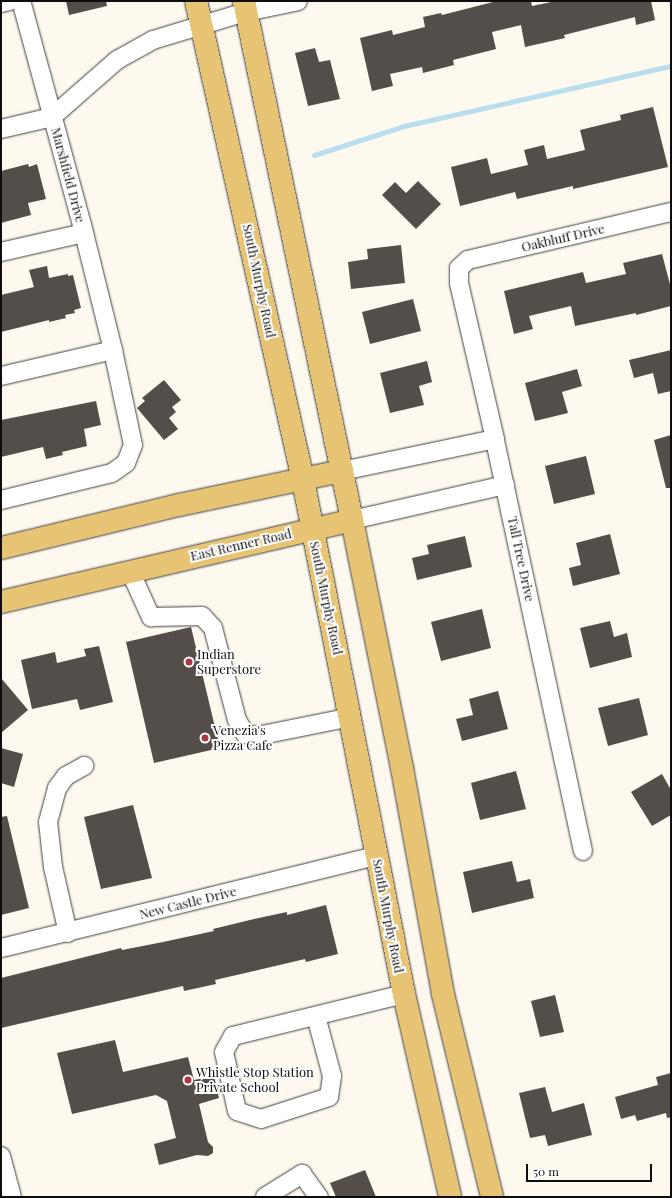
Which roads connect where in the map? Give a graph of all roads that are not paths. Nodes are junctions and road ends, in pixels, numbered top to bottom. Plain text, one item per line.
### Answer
1 (10, 1) edge
2 (21, 1) edge
3 (196, 1) edge
4 (298, 1) edge
5 (1, 3) edge
6 (245, 6) edge
7 (202, 26) junction
8 (52, 117) junction
9 (1, 129) edge
10 (671, 212) edge
11 (84, 233) junction
12 (1, 252) edge
13 (459, 268) joint
14 (113, 350) junction
15 (1, 376) edge
16 (495, 439) junction
17 (342, 472) junction
18 (303, 480) junction
19 (505, 485) junction
20 (1, 500) edge
21 (352, 520) junction
22 (312, 529) junction
23 (1, 548) edge
24 (130, 571) junction
25 (1, 602) edge
26 (350, 718) junction
27 (84, 766) dead end
28 (583, 851) dead end
29 (376, 856) junction
30 (68, 933) junction
31 (1, 948) edge
32 (404, 994) junction
33 (316, 1016) junction
34 (1, 1156) edge
35 (12, 1197) edge
36 (265, 1197) edge
37 (318, 1197) edge
38 (450, 1197) edge
39 (492, 1197) edge

1 - 5 street
2 - 8 street, Marshfield Drive
3 - 7 main road, South Murphy Road
4 - 6 street
6 - 7 street
6 - 17 main road
7 - 8 street
7 - 18 main road, South Murphy Road
8 - 9 street
8 - 11 street, Marshfield Drive
10 - 13 street, Oakbluff Drive
11 - 12 street
11 - 14 street, Marshfield Drive
13 - 16 street, Tall Tree Drive
14 - 15 street
14 - 20 street, Marshfield Drive
16 - 17 street
16 - 19 street, Tall Tree Drive
17 - 18 main road
17 - 21 main road
18 - 22 main road, South Murphy Road
18 - 23 main road
19 - 21 street, East Renner Road
19 - 28 street, Tall Tree Drive
21 - 22 main road, East Renner Road
21 - 39 main road
22 - 24 main road, East Renner Road
22 - 26 main road, South Murphy Road
24 - 25 main road, East Renner Road
24 - 26 street
26 - 29 main road, South Murphy Road
27 - 30 street
29 - 30 street, New Castle Drive
29 - 32 main road, South Murphy Road
30 - 31 street, New Castle Drive
32 - 33 street
32 - 38 main road, South Murphy Road
33 - 33 street
34 - 35 street
36 - 37 street

